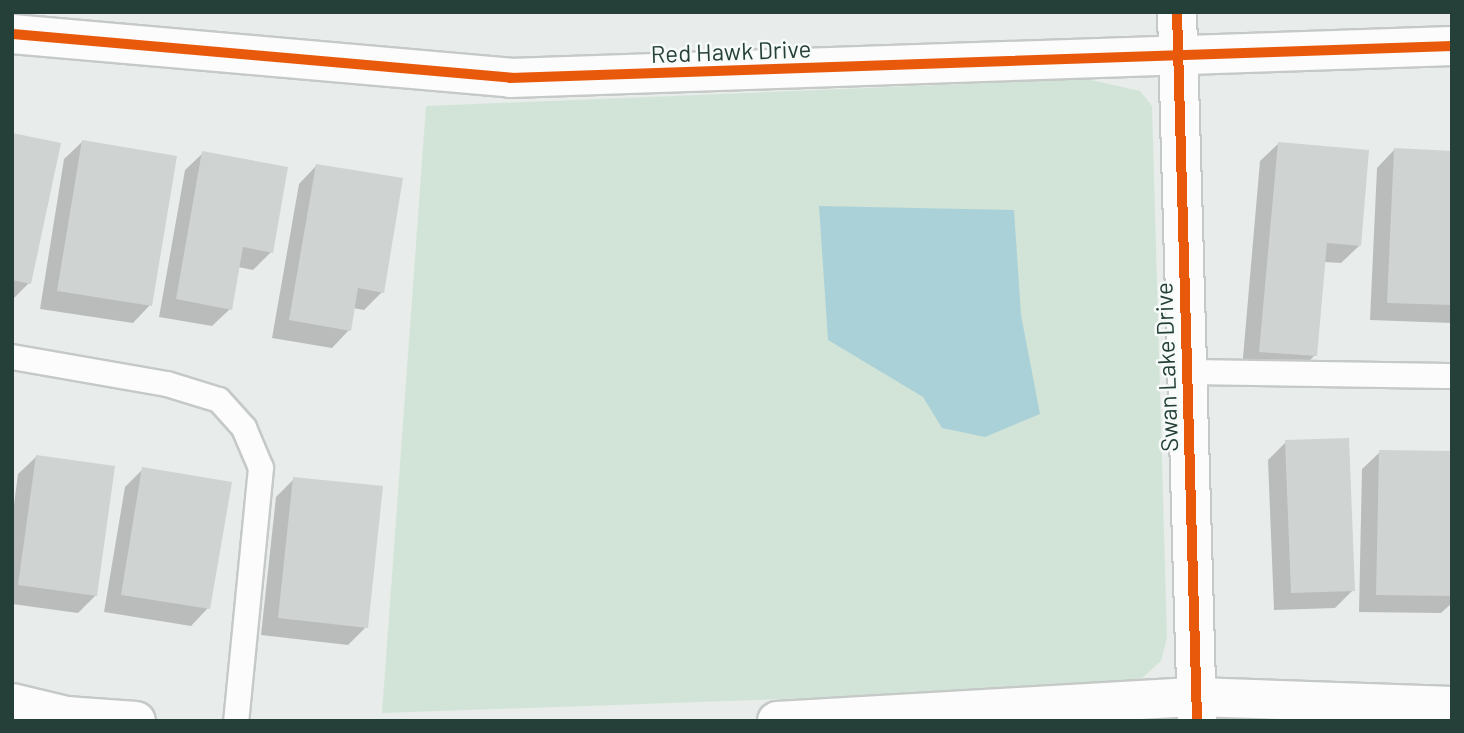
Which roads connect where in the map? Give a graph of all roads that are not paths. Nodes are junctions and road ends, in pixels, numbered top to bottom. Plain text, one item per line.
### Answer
1 (1177, 12) edge
2 (12, 34) edge
3 (1452, 46) edge
4 (1178, 52) junction
5 (12, 357) edge
6 (1187, 372) junction
7 (1452, 376) edge
8 (12, 703) edge
9 (1452, 706) edge
10 (1196, 709) edge
11 (136, 721) edge
12 (236, 721) edge
13 (777, 721) edge

1 - 4 street, Swan Lake Drive
2 - 4 street, Red Hawk Drive
3 - 4 street, Red Hawk Drive
4 - 6 street, Swan Lake Drive
5 - 12 lane
6 - 7 lane
6 - 10 street, Swan Lake Drive
8 - 11 street
9 - 10 street
10 - 13 street

